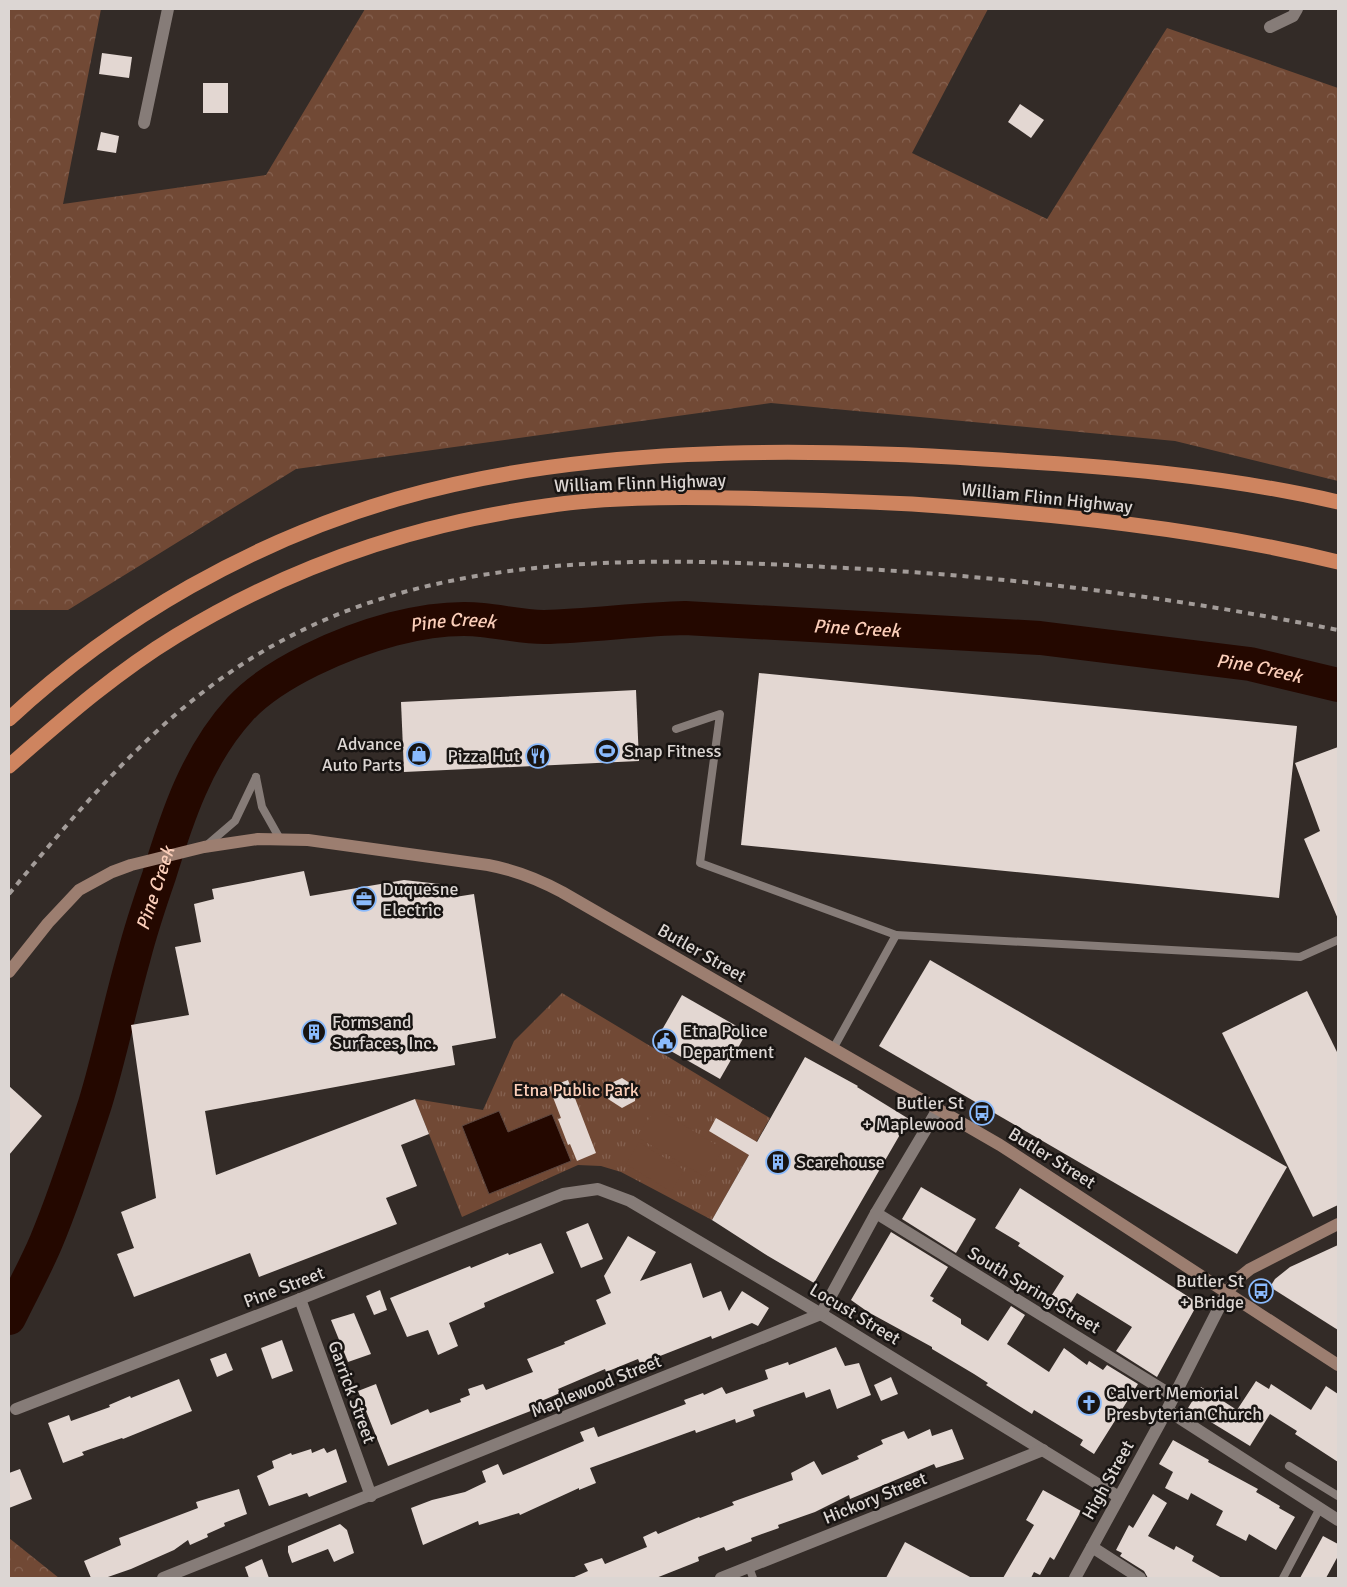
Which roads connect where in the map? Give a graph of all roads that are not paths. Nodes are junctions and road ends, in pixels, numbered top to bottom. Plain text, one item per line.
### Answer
1 (168, 9) edge
2 (1297, 9) edge
3 (1270, 27) dead end
4 (144, 123) dead end
5 (1338, 502) edge
6 (1338, 562) edge
7 (9, 719) edge
8 (676, 729) dead end
9 (9, 766) edge
10 (280, 839) junction
11 (203, 847) junction
12 (896, 935) junction
13 (1338, 940) edge
14 (14, 959) edge
15 (9, 972) edge
16 (833, 1049) junction
17 (938, 1109) junction
18 (563, 1194) joint
19 (876, 1214) junction
20 (1338, 1225) edge
21 (1227, 1292) junction
22 (300, 1299) junction
23 (821, 1314) junction
24 (1338, 1365) edge
25 (1173, 1396) junction
26 (16, 1409) dead end
27 (1166, 1410) junction
28 (1043, 1450) junction
29 (1289, 1466) dead end
30 (371, 1496) junction
31 (1338, 1496) edge
32 (1119, 1497) junction
33 (1320, 1508) junction
34 (1338, 1520) edge
35 (1092, 1547) junction
36 (751, 1573) edge
37 (163, 1578) edge
38 (721, 1578) edge
39 (1075, 1578) edge
40 (1140, 1578) edge
41 (1283, 1578) edge

1 - 4 street
2 - 3 street
5 - 7 highway, William Flinn Highway
6 - 9 highway, William Flinn Highway
8 - 12 lane
10 - 11 street, Butler Street
10 - 11 lane
10 - 16 street, Butler Street
11 - 14 street, Butler Street
12 - 13 lane
12 - 16 lane
14 - 15 street, Butler Street
16 - 17 street, Butler Street
17 - 19 street
17 - 21 street, Butler Street
18 - 22 street, Pine Street
18 - 23 street, Locust Street
19 - 23 street
19 - 25 street, South Spring Street
20 - 21 street
21 - 24 street, Butler Street
21 - 25 street, High Street
22 - 26 street, Pine Street
22 - 30 street, Garrick Street
23 - 28 street, Locust Street
23 - 30 street, Maplewood Street
25 - 27 street, High Street
27 - 32 street, High Street
27 - 33 street
28 - 32 street, Locust Street
28 - 36 street, Hickory Street
29 - 31 lane
30 - 37 street, Maplewood Street
32 - 35 street, High Street
33 - 34 street
33 - 41 lane
35 - 39 street, High Street
35 - 40 street
36 - 38 street, Hickory Street

